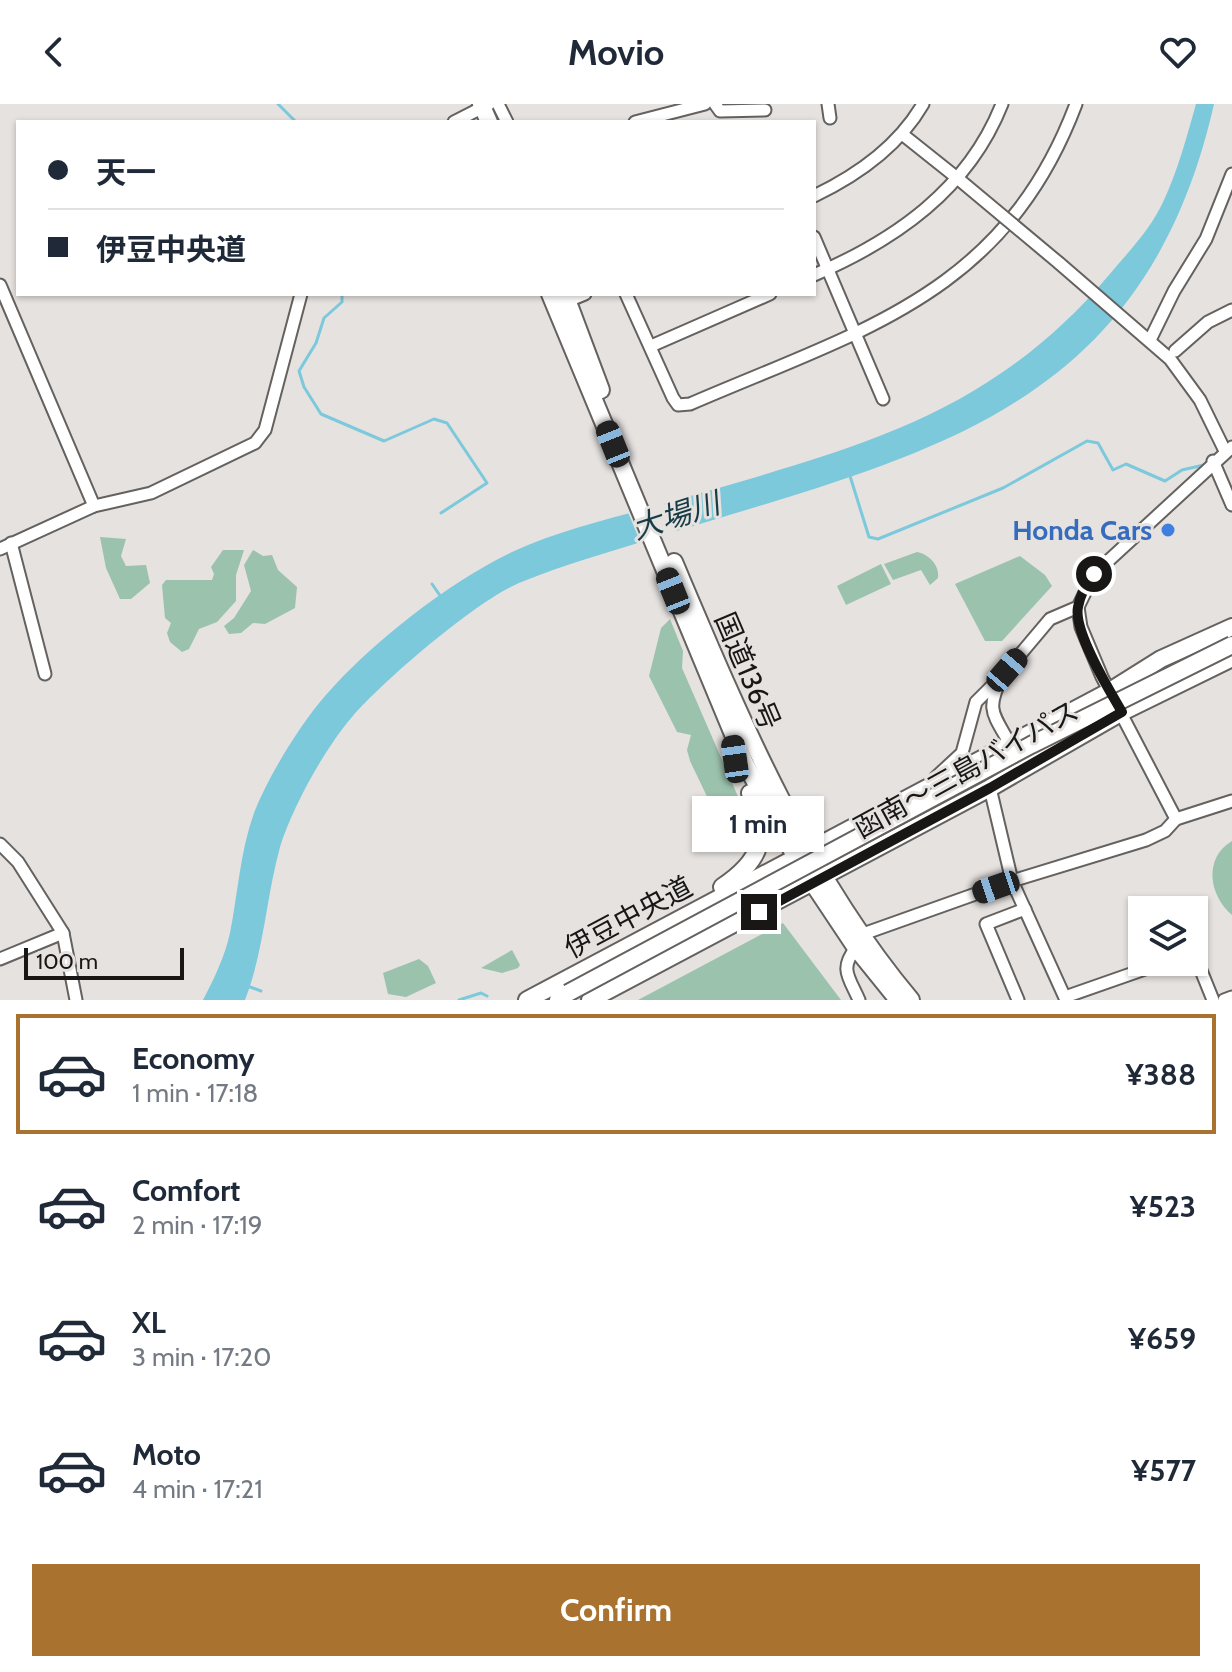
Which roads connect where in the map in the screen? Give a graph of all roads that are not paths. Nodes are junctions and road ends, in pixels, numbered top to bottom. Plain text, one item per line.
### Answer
1 (705, 104) edge
2 (715, 104) edge
3 (828, 104) edge
4 (923, 104) edge
5 (1002, 104) edge
6 (1076, 104) edge
7 (483, 110) edge
8 (765, 110) dead end
9 (830, 118) dead end
10 (459, 120) edge
11 (503, 120) edge
12 (643, 120) edge
13 (902, 134) junction
14 (1232, 174) edge
15 (959, 180) junction
16 (816, 195) edge
17 (816, 241) edge
18 (829, 269) junction
19 (816, 274) edge
20 (0, 285) edge
21 (300, 296) edge
22 (627, 296) edge
23 (765, 296) edge
24 (559, 299) edge
25 (1232, 310) edge
26 (855, 332) junction
27 (1147, 337) junction
28 (651, 346) junction
29 (1175, 351) dead end
30 (883, 399) dead end
31 (1229, 449) edge
32 (1213, 461) junction
33 (1232, 505) edge
34 (94, 506) junction
35 (6, 546) edge
36 (1078, 607) junction
37 (1232, 627) edge
38 (1232, 645) edge
39 (1232, 658) edge
40 (711, 668) junction
41 (45, 674) dead end
42 (1002, 676) junction
43 (1110, 691) junction
44 (1122, 712) junction
45 (731, 733) junction
46 (1010, 744) junction
47 (990, 788) junction
48 (923, 790) junction
49 (1232, 801) edge
50 (1176, 819) junction
51 (0, 844) edge
52 (802, 854) junction
53 (819, 879) junction
54 (1012, 881) junction
55 (1025, 909) junction
56 (63, 933) junction
57 (860, 941) junction
58 (619, 952) junction
59 (0, 959) edge
60 (1128, 975) edge
61 (1203, 976) edge
62 (563, 997) edge
63 (1232, 997) edge
64 (1066, 998) edge
65 (76, 1000) edge
66 (527, 1000) edge
67 (552, 1000) edge
68 (590, 1000) edge
69 (859, 1000) edge
70 (898, 1000) edge
71 (911, 1000) edge
72 (1018, 1000) edge
73 (1213, 1000) edge
74 (1224, 1000) edge

1 - 12 street
2 - 8 street
3 - 9 street
4 - 13 street
5 - 15 street
6 - 26 street
7 - 10 street
7 - 11 street
13 - 15 street
13 - 16 street
14 - 27 street
15 - 18 street
15 - 27 street, bridge
17 - 18 street
18 - 19 street
18 - 26 street
20 - 34 street
21 - 34 street
22 - 28 street
23 - 28 street
24 - 40 highway, 国道136号
25 - 29 street
26 - 28 street
26 - 30 street
27 - 31 street
31 - 32 street
32 - 33 street
32 - 36 street
34 - 35 street
35 - 41 street
36 - 42 street
36 - 43 street
37 - 43 highway, 函南～三島バイパス
38 - 62 highway, bridge
39 - 44 highway, 函南～三島バイパス
40 - 45 highway, 国道136号
40 - 52 highway, 国道136号
42 - 46 street
42 - 48 street
43 - 44 street
43 - 46 highway, 函南～三島バイパス
44 - 47 highway, 函南～三島バイパス
44 - 50 street
45 - 52 highway, 国道136号
45 - 58 highway
46 - 48 highway, 函南～三島バイパス
47 - 53 highway, 函南～三島バイパス
47 - 54 street
48 - 52 highway, 函南～三島バイパス
49 - 50 street
50 - 54 street
51 - 56 street
52 - 53 highway, 国道136号
52 - 58 highway, 伊豆中央道
53 - 57 highway, 国道136号
53 - 68 highway, 伊豆中央道
54 - 55 street
54 - 57 street
55 - 64 street
55 - 72 street
56 - 59 street
56 - 65 street
57 - 69 street
57 - 70 highway, 国道136号
57 - 71 highway, 国道136号
58 - 66 highway, 伊豆中央道
60 - 64 street
61 - 73 street
62 - 67 highway
63 - 74 street

